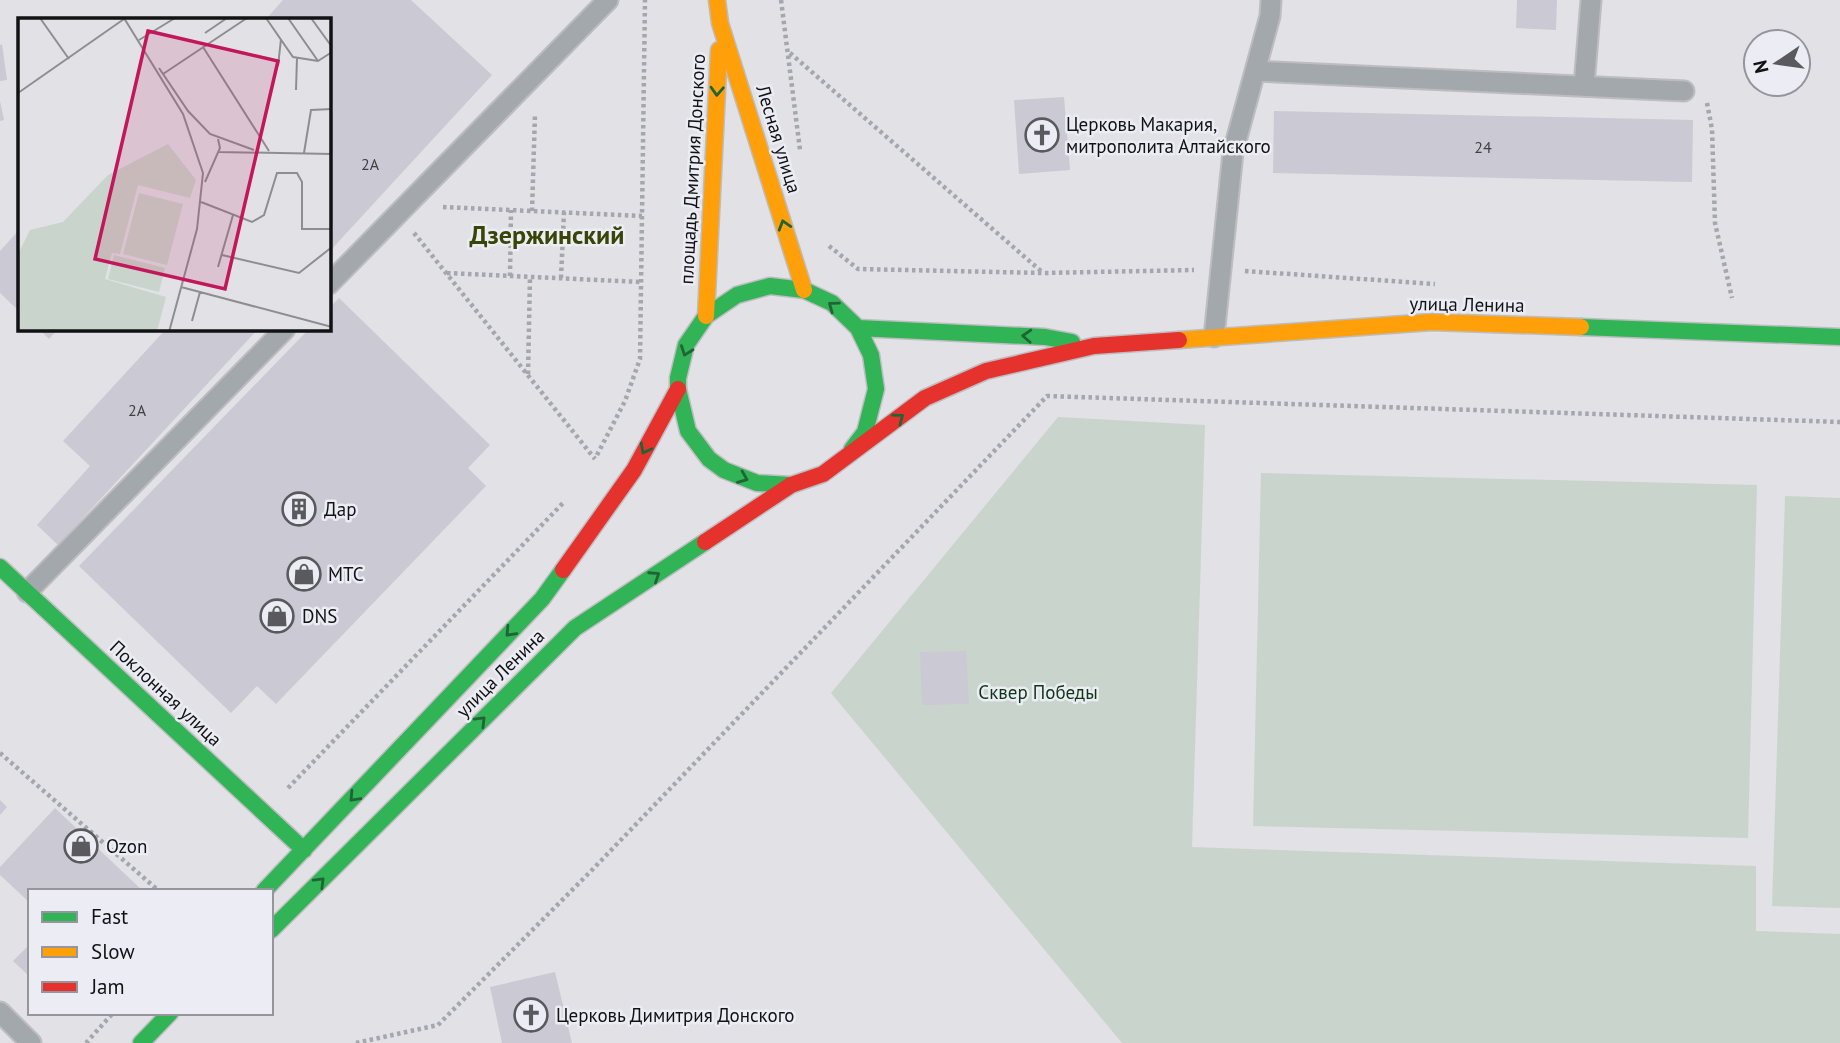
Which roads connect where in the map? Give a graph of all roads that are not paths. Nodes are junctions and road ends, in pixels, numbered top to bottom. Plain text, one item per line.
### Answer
1 (608, 0) edge
2 (717, 0) edge
3 (1272, 0) edge
4 (1591, 0) edge
5 (720, 23) junction
6 (1255, 71) junction
7 (1584, 86) junction
8 (1684, 91) road end
9 (331, 282) edge
10 (804, 290) junction
11 (706, 316) junction
12 (858, 328) junction
13 (283, 331) edge
14 (1214, 337) junction
15 (1840, 337) edge
16 (1094, 346) junction
17 (678, 389) junction
18 (844, 459) junction
19 (791, 485) junction
20 (0, 567) edge
21 (27, 592) junction
22 (304, 850) junction
23 (266, 889) edge
24 (273, 928) edge
25 (0, 1012) edge
26 (168, 1015) edge
27 (31, 1043) edge
28 (141, 1043) edge

1 - 9 lane
2 - 5 street, Лесная улица
3 - 6 lane
4 - 7 lane
10 -> 5 street, Лесная улица
5 -> 11 street, площадь Дмитрия Донского
6 - 7 lane
6 - 14 lane
7 - 8 lane
10 - 11 street, улица Ленина
12 -> 10 street, улица Ленина
11 -> 17 street, улица Ленина
16 -> 12 street, улица Ленина
12 - 18 street, улица Ленина
13 - 21 lane
14 - 15 street, улица Ленина
14 - 16 street, улица Ленина
18 -> 16 street, улица Ленина
17 -> 19 street, улица Ленина
17 -> 22 street, улица Ленина
18 - 19 street, улица Ленина
24 -> 19 street, улица Ленина
20 - 21 street, Поклонная улица
21 - 22 street, Поклонная улица
22 - 23 street, улица Ленина
25 - 27 lane
26 - 28 street

